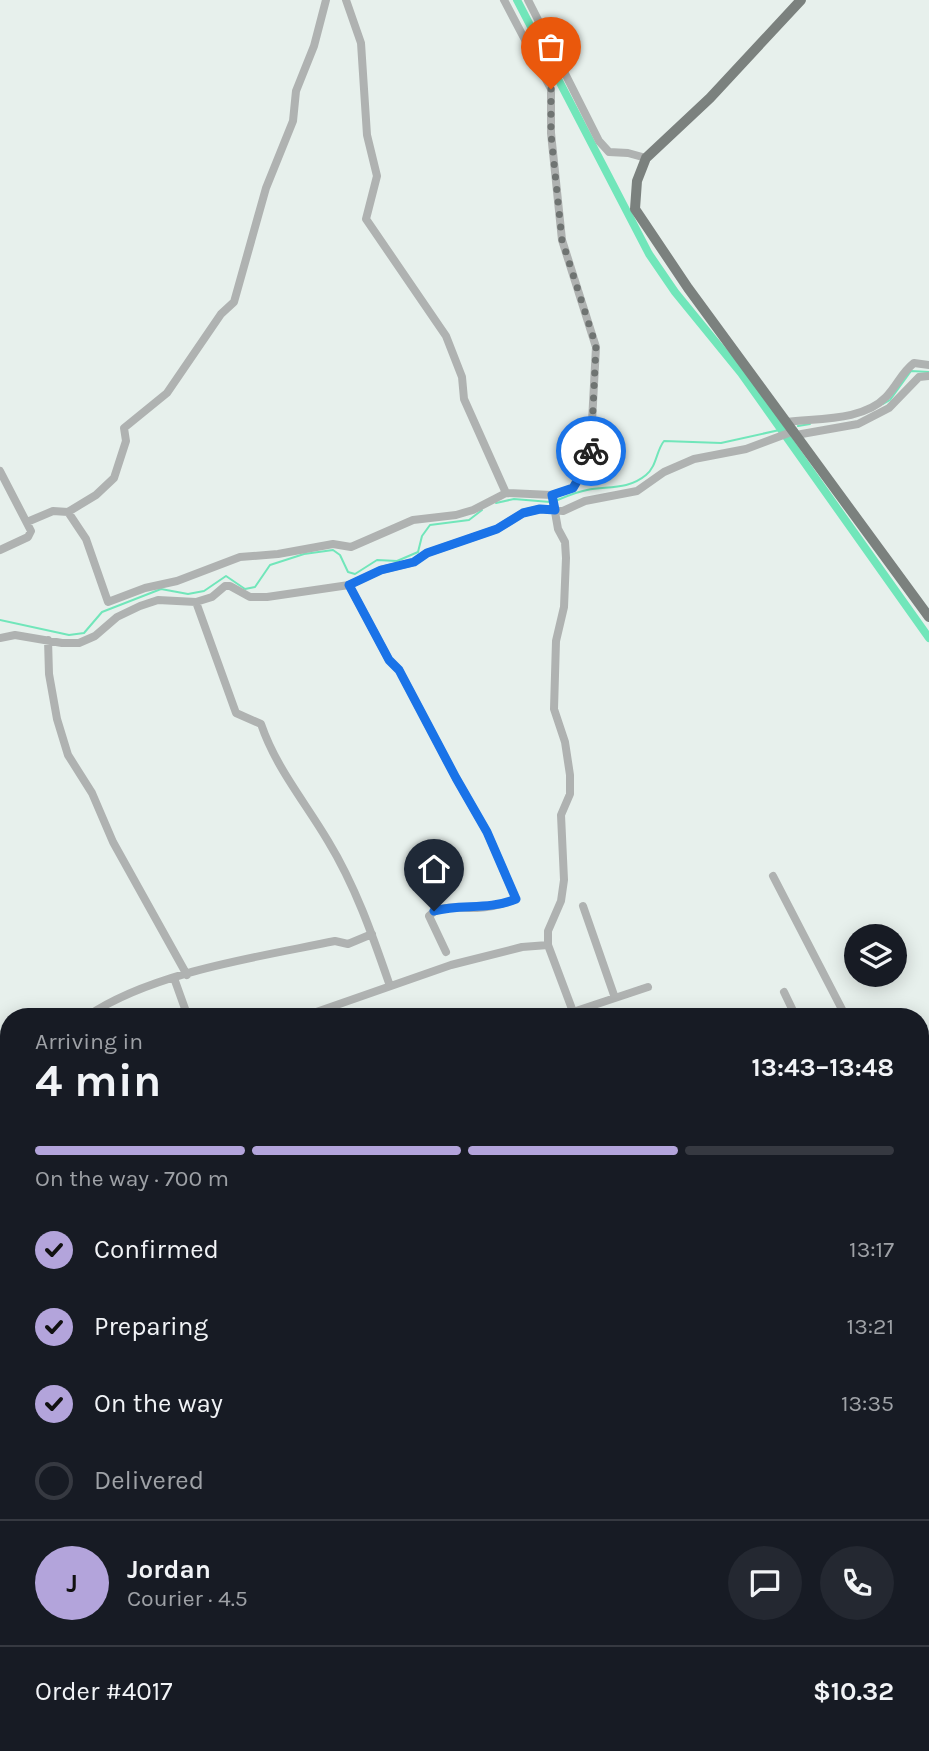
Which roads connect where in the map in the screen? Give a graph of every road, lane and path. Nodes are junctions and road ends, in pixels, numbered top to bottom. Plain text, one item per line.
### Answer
1 (326, 0) edge
2 (346, 0) edge
3 (504, 0) edge
4 (528, 0) edge
5 (802, 0) edge
6 (646, 158) junction
7 (929, 365) edge
8 (929, 376) edge
9 (792, 429) junction
10 (0, 471) edge
11 (506, 493) junction
12 (554, 503) junction
13 (68, 512) junction
14 (27, 522) junction
15 (0, 550) edge
16 (349, 585) junction
17 (196, 602) junction
18 (929, 617) edge
19 (0, 638) edge
20 (48, 640) junction
21 (773, 876) dead end
22 (583, 906) dead end
23 (372, 934) junction
24 (548, 945) junction
25 (446, 952) dead end
26 (187, 975) junction
27 (174, 978) junction
28 (390, 986) junction
29 (648, 987) dead end
30 (784, 992) dead end
31 (615, 998) junction
32 (99, 1008) edge
33 (185, 1008) edge
34 (328, 1008) edge
35 (571, 1008) edge
36 (591, 1008) edge
37 (792, 1008) edge
38 (841, 1008) edge

1 - 13 street
2 - 11 street
3 - 12 street
4 - 6 street
5 - 6 main road
6 - 9 main road
7 - 9 street
8 - 9 street
9 - 12 street
9 - 18 main road
10 - 14 street
11 - 12 street
11 - 13 street
12 - 16 street
12 - 24 street
13 - 14 street
14 - 15 street
16 - 17 street
16 - 25 street
17 - 20 street
17 - 23 street
19 - 20 street
20 - 26 street
21 - 38 street
22 - 31 street
23 - 26 street
23 - 28 street
24 - 28 street
24 - 35 street
26 - 27 street
27 - 32 street
27 - 33 street
28 - 34 street
29 - 31 street
30 - 37 street
31 - 36 street

